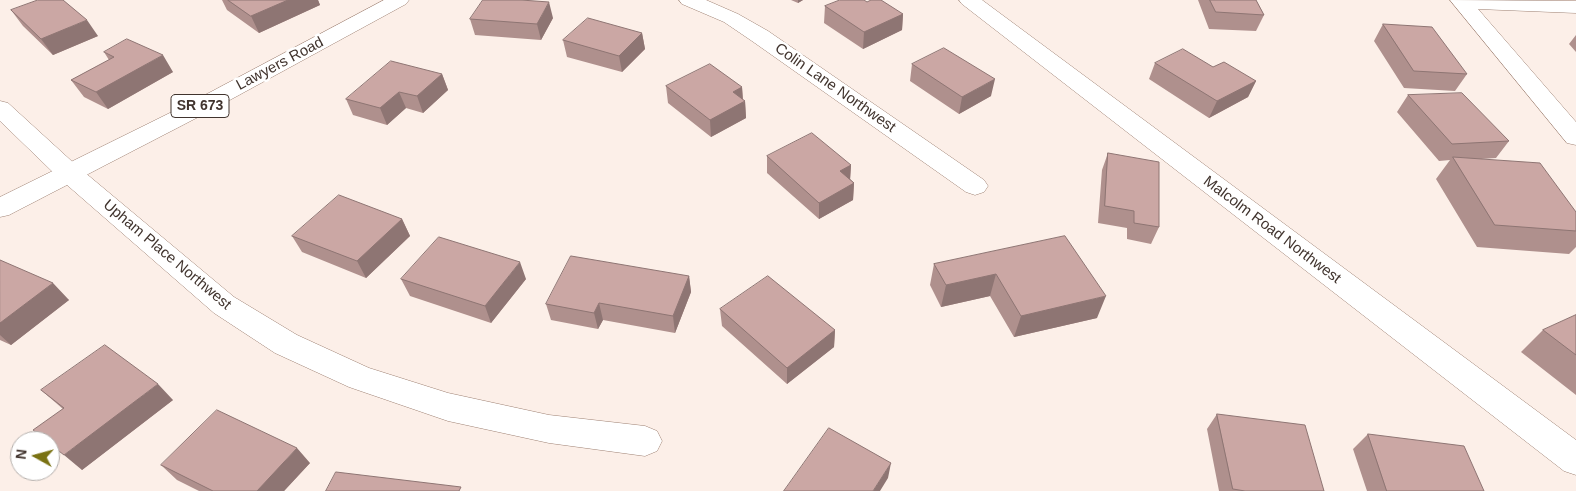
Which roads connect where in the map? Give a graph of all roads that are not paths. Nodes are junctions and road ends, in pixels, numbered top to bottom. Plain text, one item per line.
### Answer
1 (398, 0) edge
2 (689, 0) edge
3 (969, 0) edge
4 (1461, 1) edge
5 (1576, 7) edge
6 (0, 108) edge
7 (1576, 137) edge
8 (68, 172) junction
9 (975, 186) dead end
10 (0, 208) edge
11 (645, 441) dead end
12 (1576, 460) edge

1 - 8 street, Lawyers Road / SR 673
2 - 9 street, Colin Lane Northwest
3 - 12 street, Malcolm Road Northwest
4 - 5 street
4 - 7 street
6 - 8 street, Upham Place Northwest
8 - 10 street, Lawyers Road / SR 673
8 - 11 street, Upham Place Northwest

